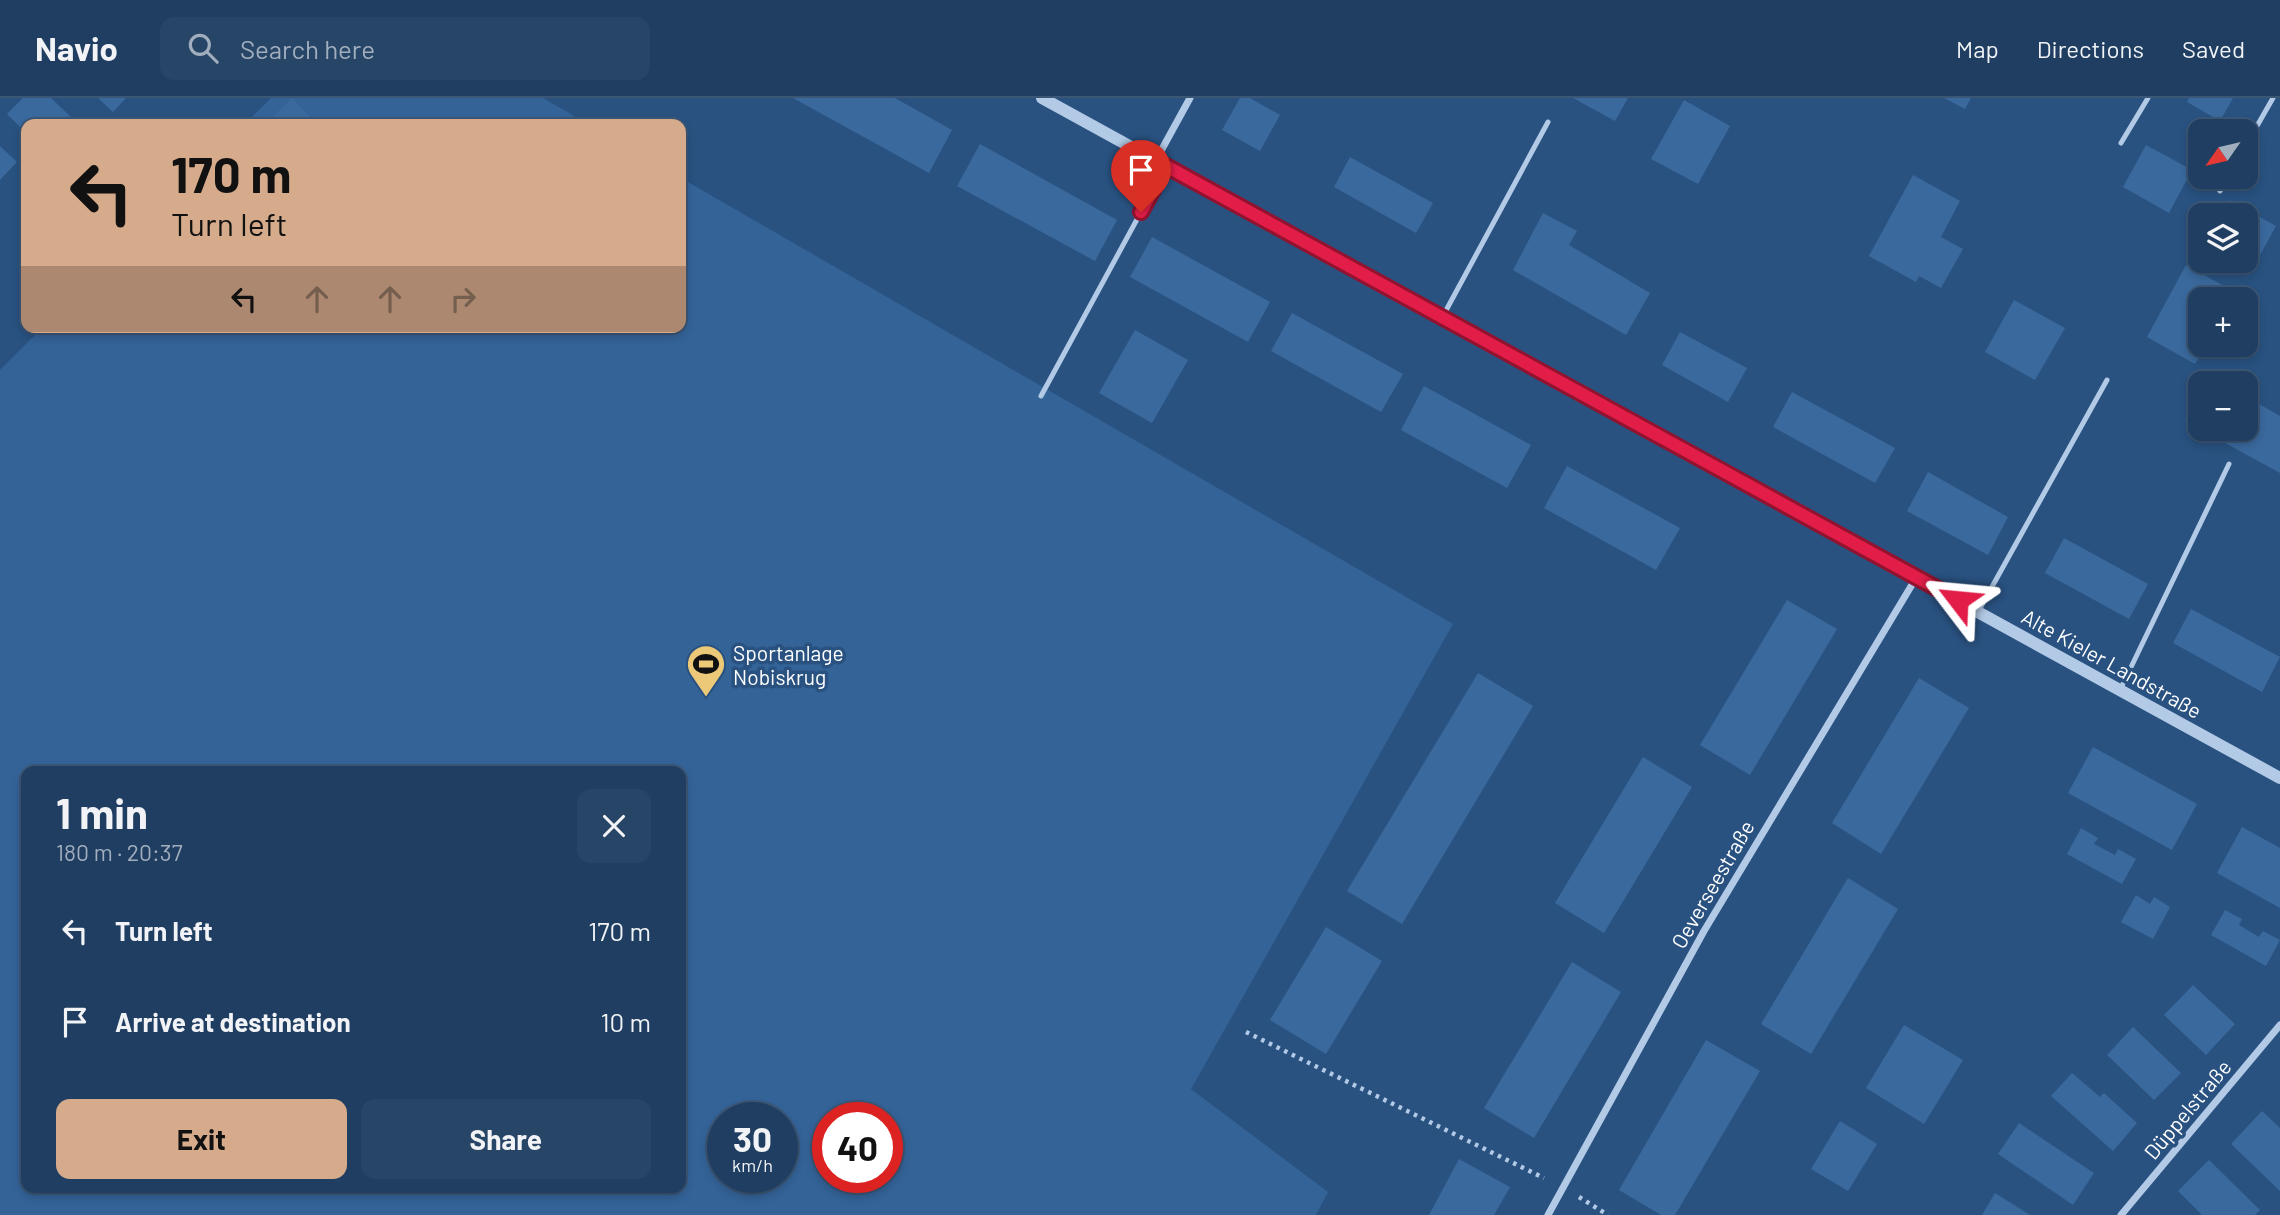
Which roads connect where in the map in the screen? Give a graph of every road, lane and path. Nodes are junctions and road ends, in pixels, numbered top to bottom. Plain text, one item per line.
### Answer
1 (1042, 98) edge
2 (1190, 98) edge
3 (2148, 98) edge
4 (2273, 98) edge
5 (1548, 122) dead end
6 (2258, 124) edge
7 (2121, 143) dead end
8 (1161, 163) junction
9 (1441, 318) junction
10 (2107, 380) dead end
11 (1041, 396) dead end
12 (2229, 464) dead end
13 (1916, 577) junction
14 (1978, 612) junction
15 (2120, 690) junction
16 (2280, 778) edge
17 (2280, 1025) edge
18 (1246, 1032) dead end
19 (1562, 1187) junction
20 (1548, 1215) edge
21 (1608, 1215) edge
22 (2121, 1215) edge

1 - 8 street, Alte Kieler Landstraße
2 - 8 street
3 - 7 lane
4 - 6 lane
5 - 9 lane
8 - 9 street, Alte Kieler Landstraße
8 - 11 lane
9 - 13 street, Alte Kieler Landstraße
10 - 14 lane
12 - 15 lane
13 - 14 street, Alte Kieler Landstraße
13 - 19 street, Oeverseestraße
14 - 15 street, Alte Kieler Landstraße
15 - 16 street, Alte Kieler Landstraße
17 - 22 street, Düppelstraße
18 - 19 path
19 - 20 street, Oeverseestraße
19 - 21 path

